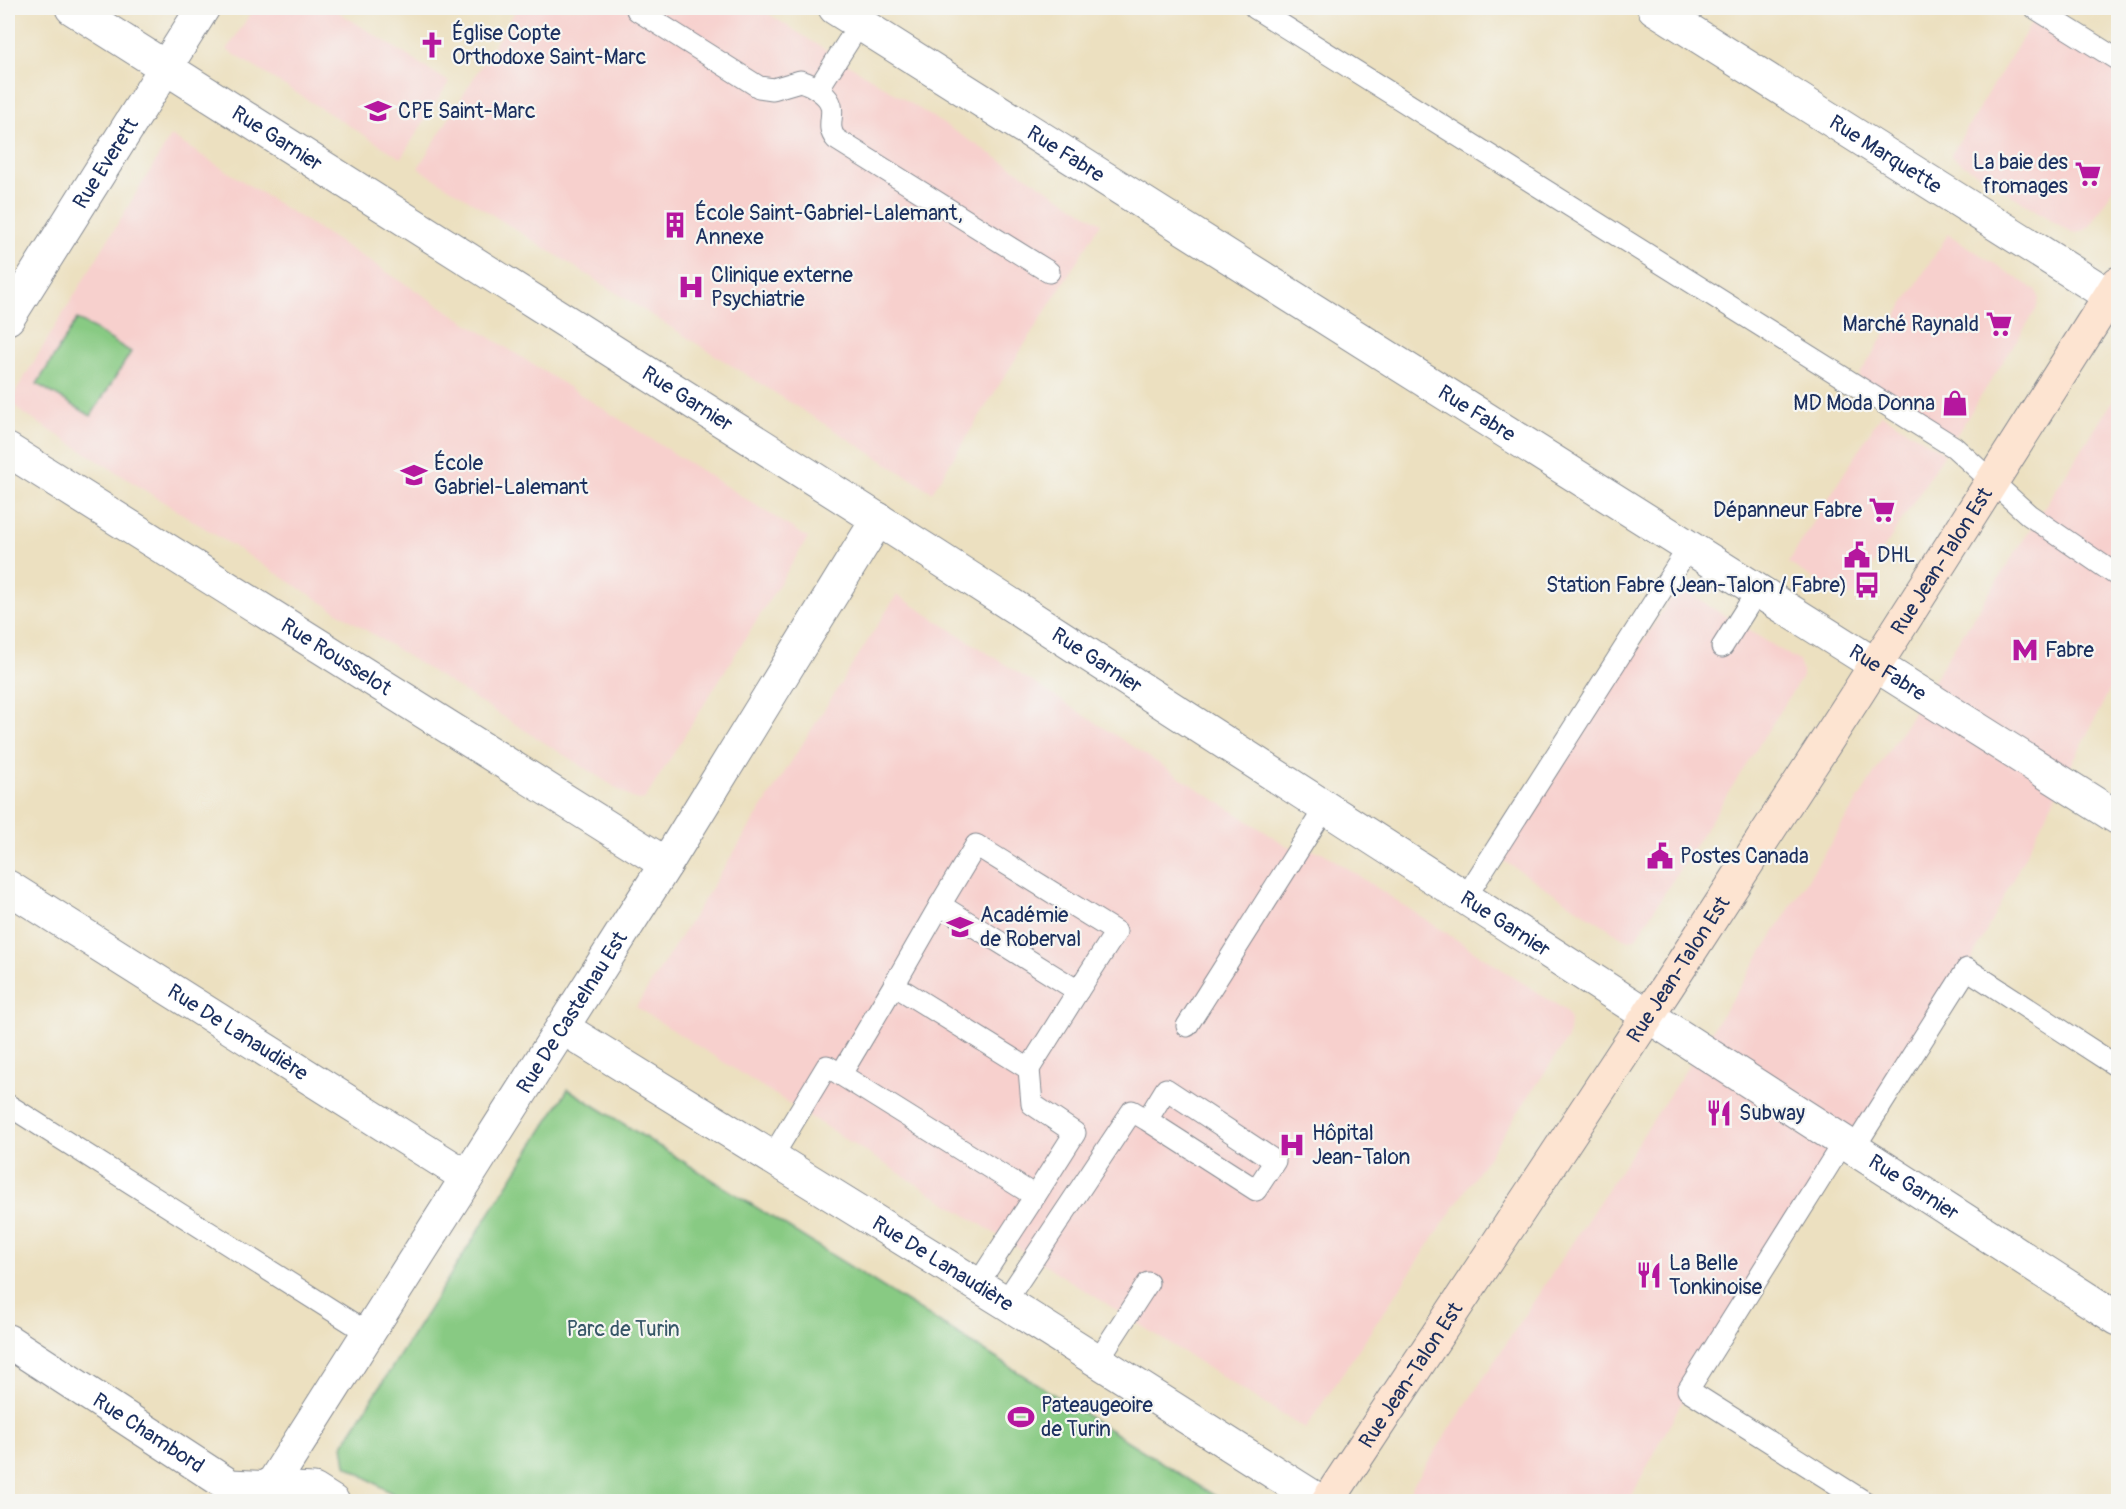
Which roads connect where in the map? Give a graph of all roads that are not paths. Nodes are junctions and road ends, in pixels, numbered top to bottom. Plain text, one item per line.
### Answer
1 (72, 8) edge
2 (203, 8) edge
3 (1256, 8) edge
4 (1654, 8) edge
5 (2035, 8) edge
6 (637, 10) dead end
7 (848, 15) edge
8 (2118, 60) edge
9 (166, 67) junction
10 (818, 89) junction
11 (1049, 272) dead end
12 (2116, 293) edge
13 (8, 318) edge
14 (8, 450) edge
15 (1991, 481) junction
16 (878, 519) junction
17 (1689, 547) junction
18 (2118, 576) edge
19 (1758, 590) junction
20 (1722, 646) dead end
21 (1876, 664) junction
22 (1325, 808) junction
23 (2118, 819) edge
24 (666, 864) junction
25 (8, 887) edge
26 (1466, 898) junction
27 (940, 905) junction
28 (894, 985) junction
29 (1078, 991) junction
30 (1648, 1015) junction
31 (1187, 1026) dead end
32 (563, 1028) junction
33 (2118, 1066) edge
34 (1029, 1069) junction
35 (841, 1074) junction
36 (8, 1106) edge
37 (1147, 1120) junction
38 (1849, 1145) junction
39 (772, 1157) junction
40 (467, 1177) junction
41 (1035, 1196) junction
42 (1148, 1283) dead end
43 (977, 1285) junction
44 (1005, 1302) junction
45 (2118, 1319) edge
46 (368, 1333) junction
47 (8, 1341) edge
48 (1098, 1360) junction
49 (266, 1494) edge
50 (333, 1502) edge
51 (1321, 1502) edge
52 (1327, 1502) edge
53 (1864, 1502) edge

1 - 9 street, Rue Garnier
2 - 9 street, Rue Everett
3 - 15 lane
4 - 12 street, Rue Marquette
5 - 8 lane
6 - 10 lane
7 - 10 lane
7 - 17 street, Rue Fabre
9 - 13 street, Rue Everett
9 - 16 street, Rue Garnier
10 - 11 lane
12 - 15 main road, Rue Jean-Talon Est
14 - 24 street, Rue Rousselot
15 - 18 lane
15 - 21 main road, Rue Jean-Talon Est
16 - 22 street, Rue Garnier
16 - 24 street, Rue De Castelnau Est
17 - 19 street, Rue Fabre
17 - 26 lane
19 - 20 lane
19 - 21 street, Rue Fabre
21 - 23 street, Rue Fabre
21 - 30 main road, Rue Jean-Talon Est
22 - 26 street, Rue Garnier
22 - 31 lane
24 - 32 street, Rue De Castelnau Est
25 - 40 street, Rue De Lanaudière
26 - 30 street, Rue Garnier
27 - 28 lane
27 - 29 lane
27 - 29 lane
28 - 34 lane
28 - 35 lane
29 - 34 lane
30 - 38 street, Rue Garnier
30 - 52 main road, Rue Jean-Talon Est
32 - 39 street, Rue De Lanaudière
32 - 40 street, Rue De Castelnau Est
33 - 38 lane
34 - 41 lane
35 - 39 lane
35 - 41 lane
36 - 46 lane
37 - 37 lane
37 - 44 lane
38 - 45 street, Rue Garnier
38 - 53 lane
39 - 43 street, Rue De Lanaudière
40 - 46 street, Rue De Castelnau Est
41 - 43 lane
42 - 48 lane
43 - 44 street, Rue De Lanaudière
44 - 48 street, Rue De Lanaudière
46 - 49 street, Rue De Castelnau Est
47 - 49 street, Rue Chambord
48 - 51 street, Rue De Lanaudière
49 - 50 street, Rue Chambord

